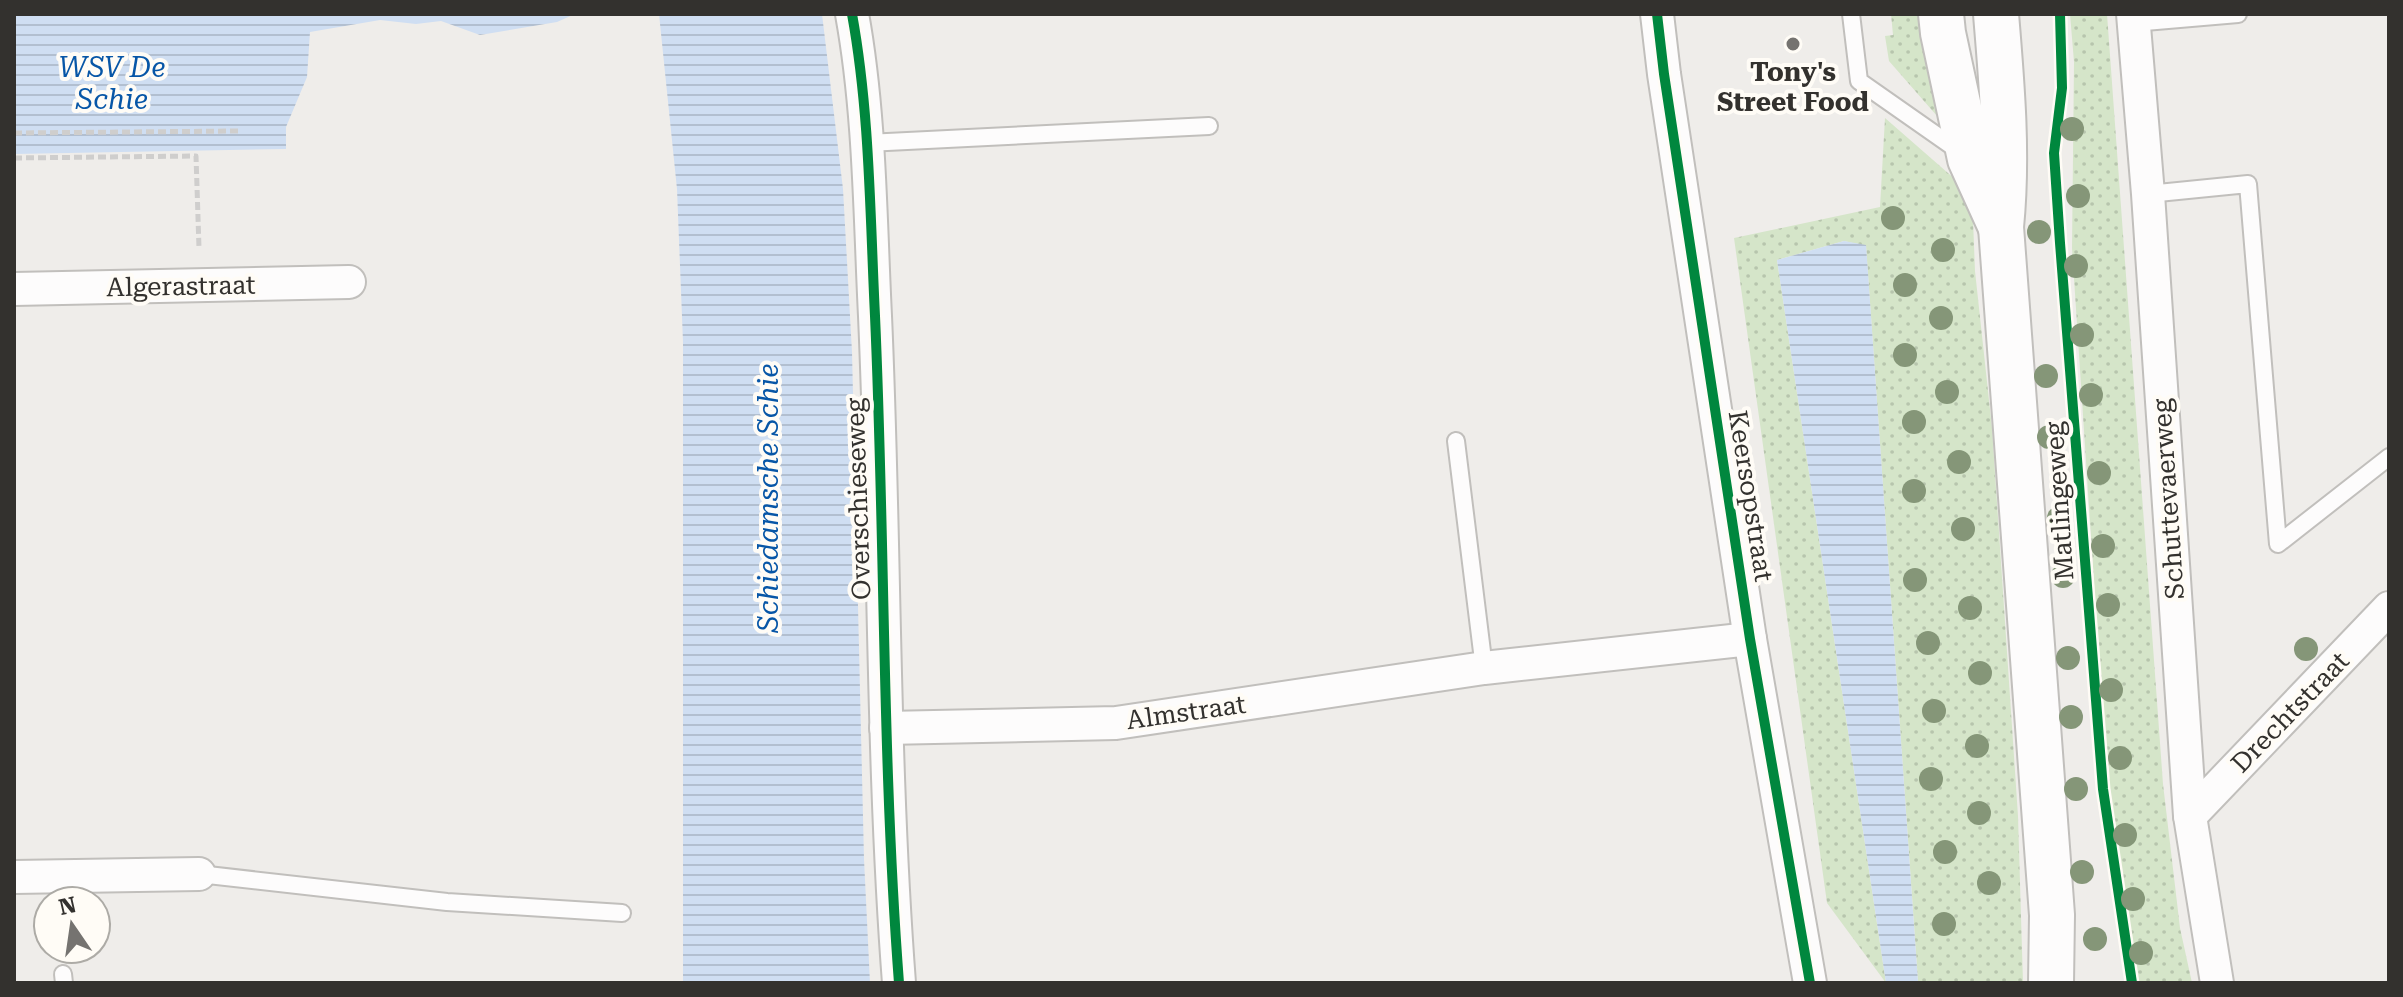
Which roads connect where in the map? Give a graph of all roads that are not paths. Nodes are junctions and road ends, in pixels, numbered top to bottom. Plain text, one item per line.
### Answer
1 (852, 14) edge
2 (1657, 14) edge
3 (1851, 14) edge
4 (1941, 14) edge
5 (1996, 14) edge
6 (2238, 14) edge
7 (2133, 18) edge
8 (1209, 126) dead end
9 (867, 143) junction
10 (1970, 159) junction
11 (2148, 194) junction
12 (2001, 227) junction
13 (349, 282) dead end
14 (14, 289) edge
15 (1456, 441) dead end
16 (2389, 457) edge
17 (2389, 608) edge
18 (1750, 639) junction
19 (1484, 668) junction
20 (886, 728) junction
21 (2190, 816) junction
22 (199, 874) joint
23 (14, 877) edge
24 (622, 913) dead end
25 (2052, 915) junction
26 (899, 983) edge
27 (1810, 983) edge
28 (2051, 983) edge
29 (2069, 983) edge
30 (2217, 983) edge

1 - 9 street, Overschieseweg
2 - 18 street, Keersopstraat
3 - 10 lane
4 - 10 main road, Matlingeweg
5 - 12 main road, Matlingeweg
6 - 7 lane
7 - 11 street, Schuttevaerweg
8 - 9 lane
9 - 20 street, Overschieseweg
10 - 12 main road, Matlingeweg
11 - 16 lane
11 - 21 street, Schuttevaerweg
12 - 25 main road, Matlingeweg
13 - 14 street, Algerastraat
15 - 19 lane
17 - 21 street, Drechtstraat
18 - 19 street, Almstraat
18 - 27 street, Keersopstraat
19 - 20 street, Almstraat
20 - 26 street, Overschieseweg
21 - 30 street, Schuttevaerweg
22 - 23 street
22 - 24 lane
25 - 28 main road, Matlingeweg
25 - 29 main road, Matlingeweg

